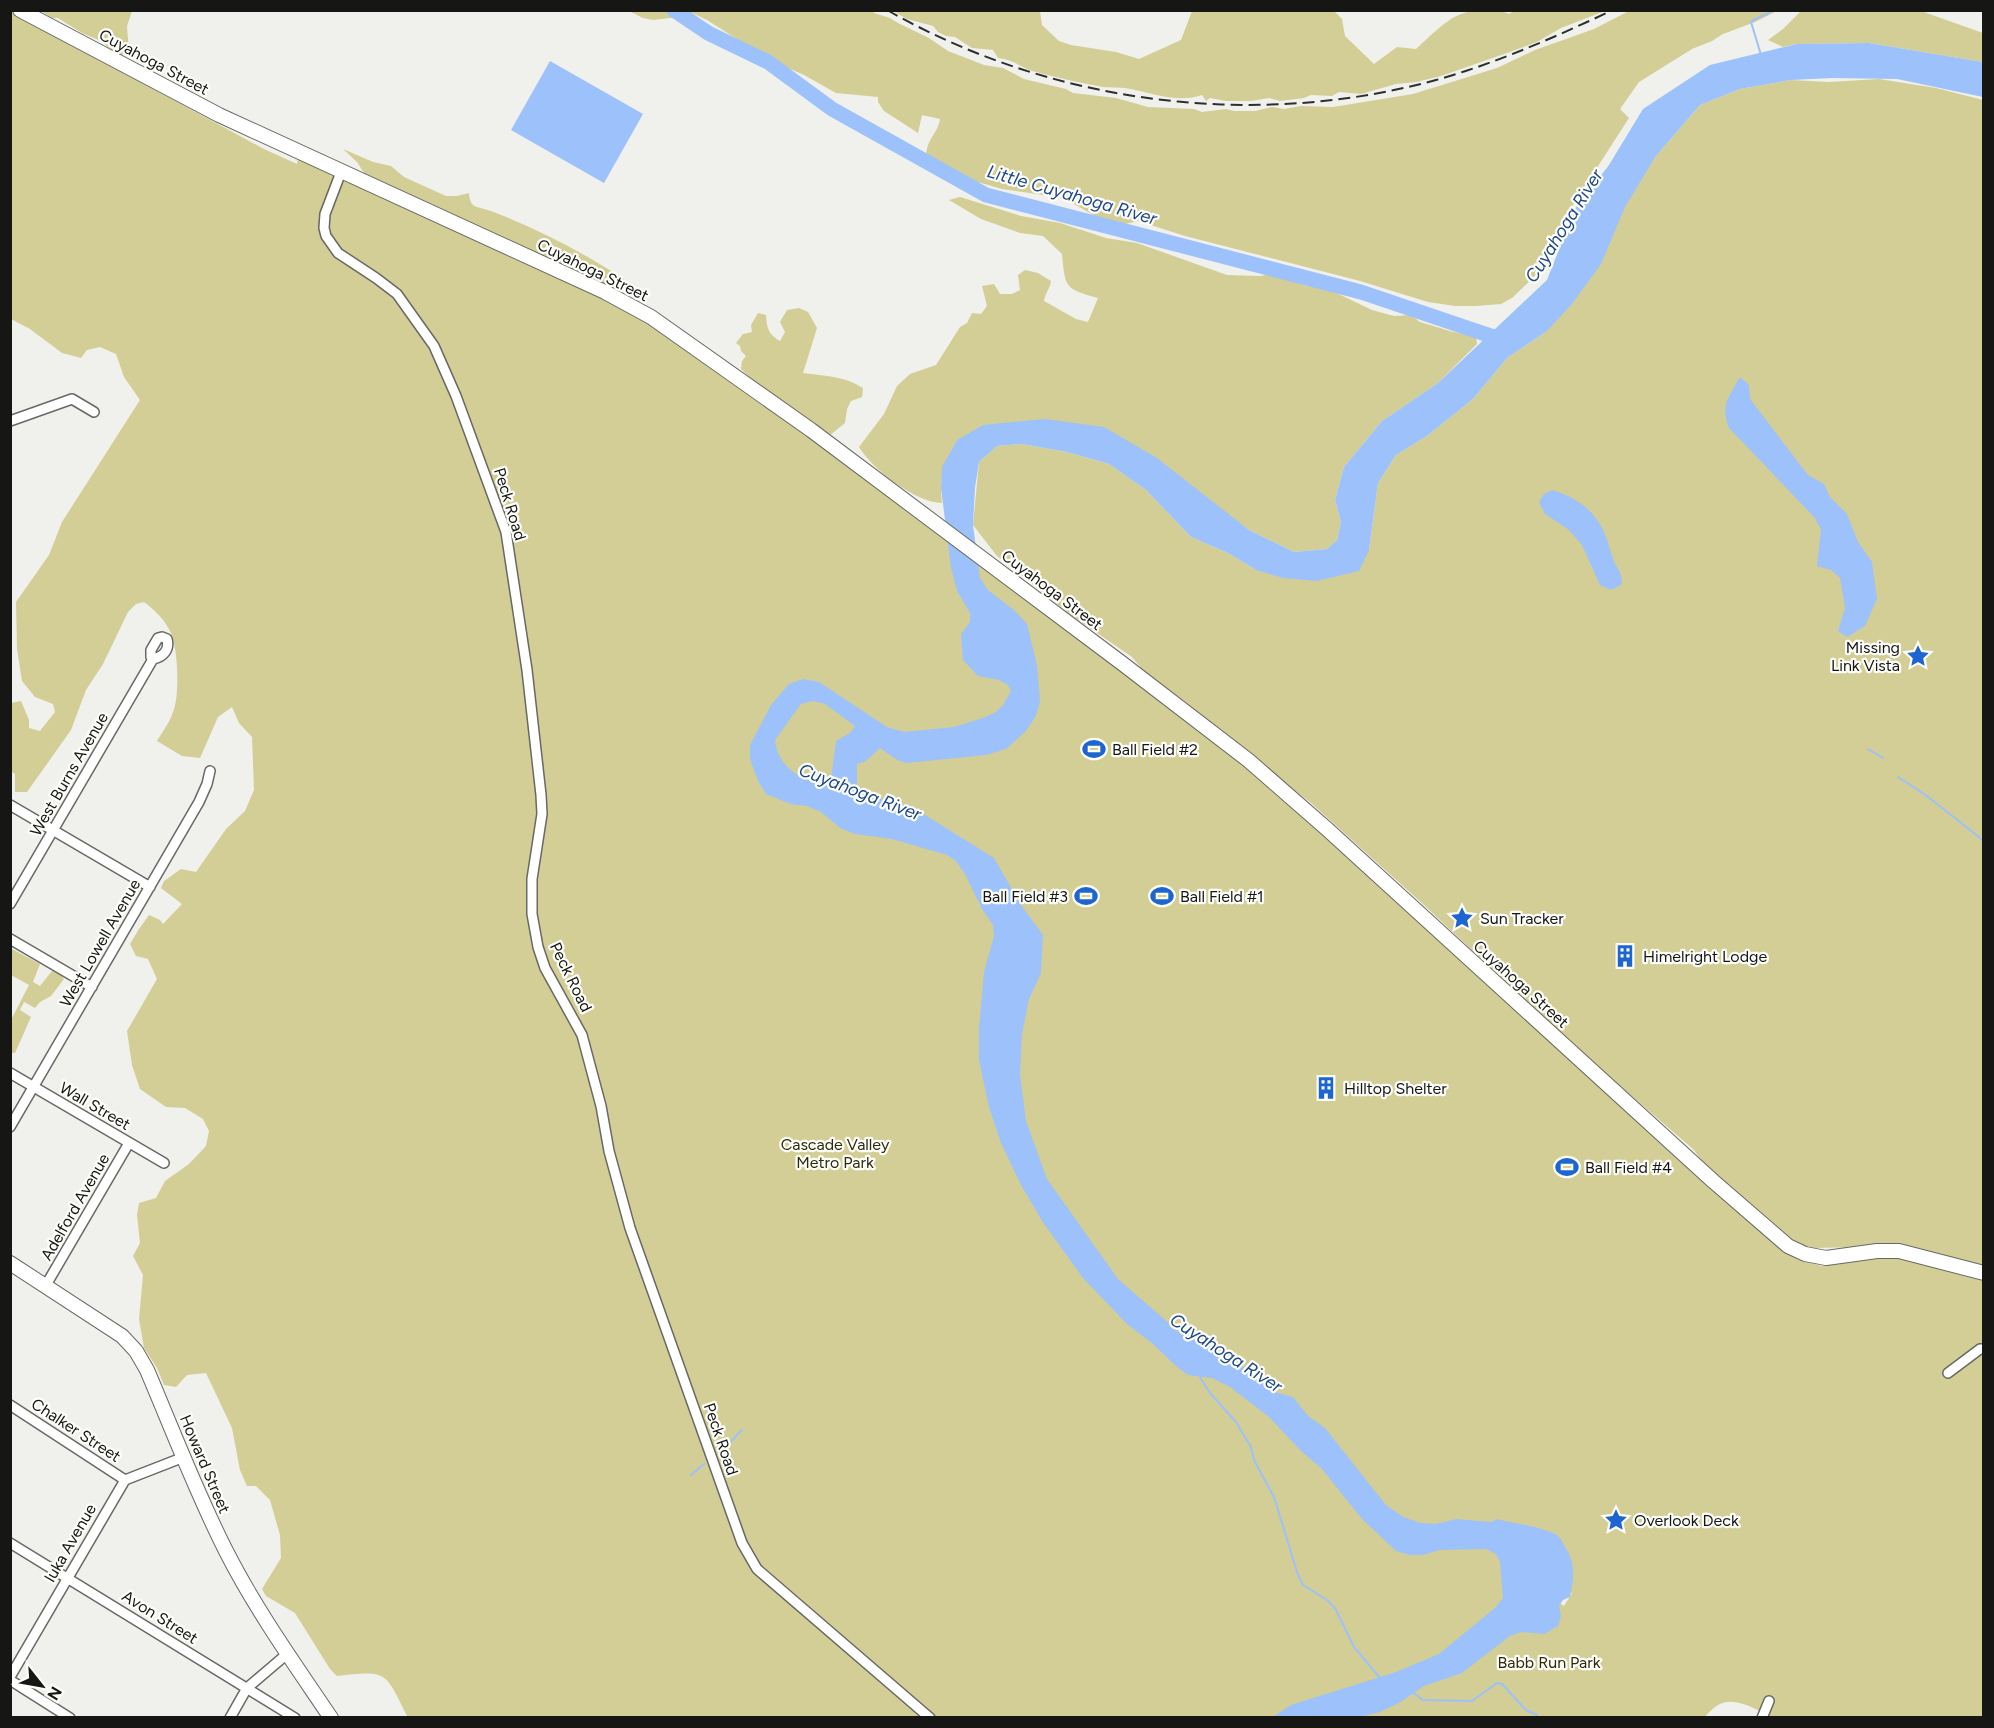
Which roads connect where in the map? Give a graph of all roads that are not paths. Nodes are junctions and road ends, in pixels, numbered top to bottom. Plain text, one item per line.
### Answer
1 (20, 10) edge
2 (341, 172) junction
3 (94, 412) dead end
4 (10, 421) edge
5 (153, 659) dead end
6 (210, 771) dead end
7 (10, 806) edge
8 (52, 830) junction
9 (150, 887) junction
10 (10, 904) edge
11 (10, 939) edge
12 (92, 987) junction
13 (10, 1073) edge
14 (33, 1087) junction
15 (10, 1127) edge
16 (129, 1143) junction
17 (164, 1163) dead end
18 (10, 1263) edge
19 (1983, 1273) edge
20 (46, 1286) junction
21 (1983, 1349) edge
22 (1948, 1373) dead end
23 (10, 1405) edge
24 (184, 1457) junction
25 (125, 1480) junction
26 (10, 1543) edge
27 (68, 1578) junction
28 (287, 1654) junction
29 (10, 1679) edge
30 (247, 1689) junction
31 (1769, 1701) dead end
32 (70, 1718) edge
33 (230, 1718) edge
34 (295, 1718) edge
35 (331, 1718) edge
36 (930, 1718) edge
37 (1762, 1718) edge

1 - 2 street, Cuyahoga Street
2 - 19 street, Cuyahoga Street
2 - 36 street, Peck Road
3 - 4 street
5 - 8 street, West Burns Avenue
6 - 9 street, West Lowell Avenue
7 - 8 street
8 - 9 street
8 - 10 street, West Burns Avenue
9 - 12 street, West Lowell Avenue
11 - 12 street
12 - 14 street, West Lowell Avenue
13 - 14 street, Wall Street
14 - 15 street, West Lowell Avenue
14 - 16 street, Wall Street
16 - 17 street, Wall Street
16 - 20 street, Adelford Avenue
18 - 20 street, Howard Street
20 - 24 street, Howard Street
21 - 22 street
23 - 25 street, Chalker Street
24 - 25 street
24 - 28 street, Howard Street
25 - 27 street, Iuka Avenue
26 - 27 street, Avon Street
27 - 29 street, Iuka Avenue
27 - 30 street, Avon Street
28 - 30 street
28 - 35 street, Howard Street
29 - 32 street
30 - 33 street
30 - 34 street, Avon Street
31 - 37 street

